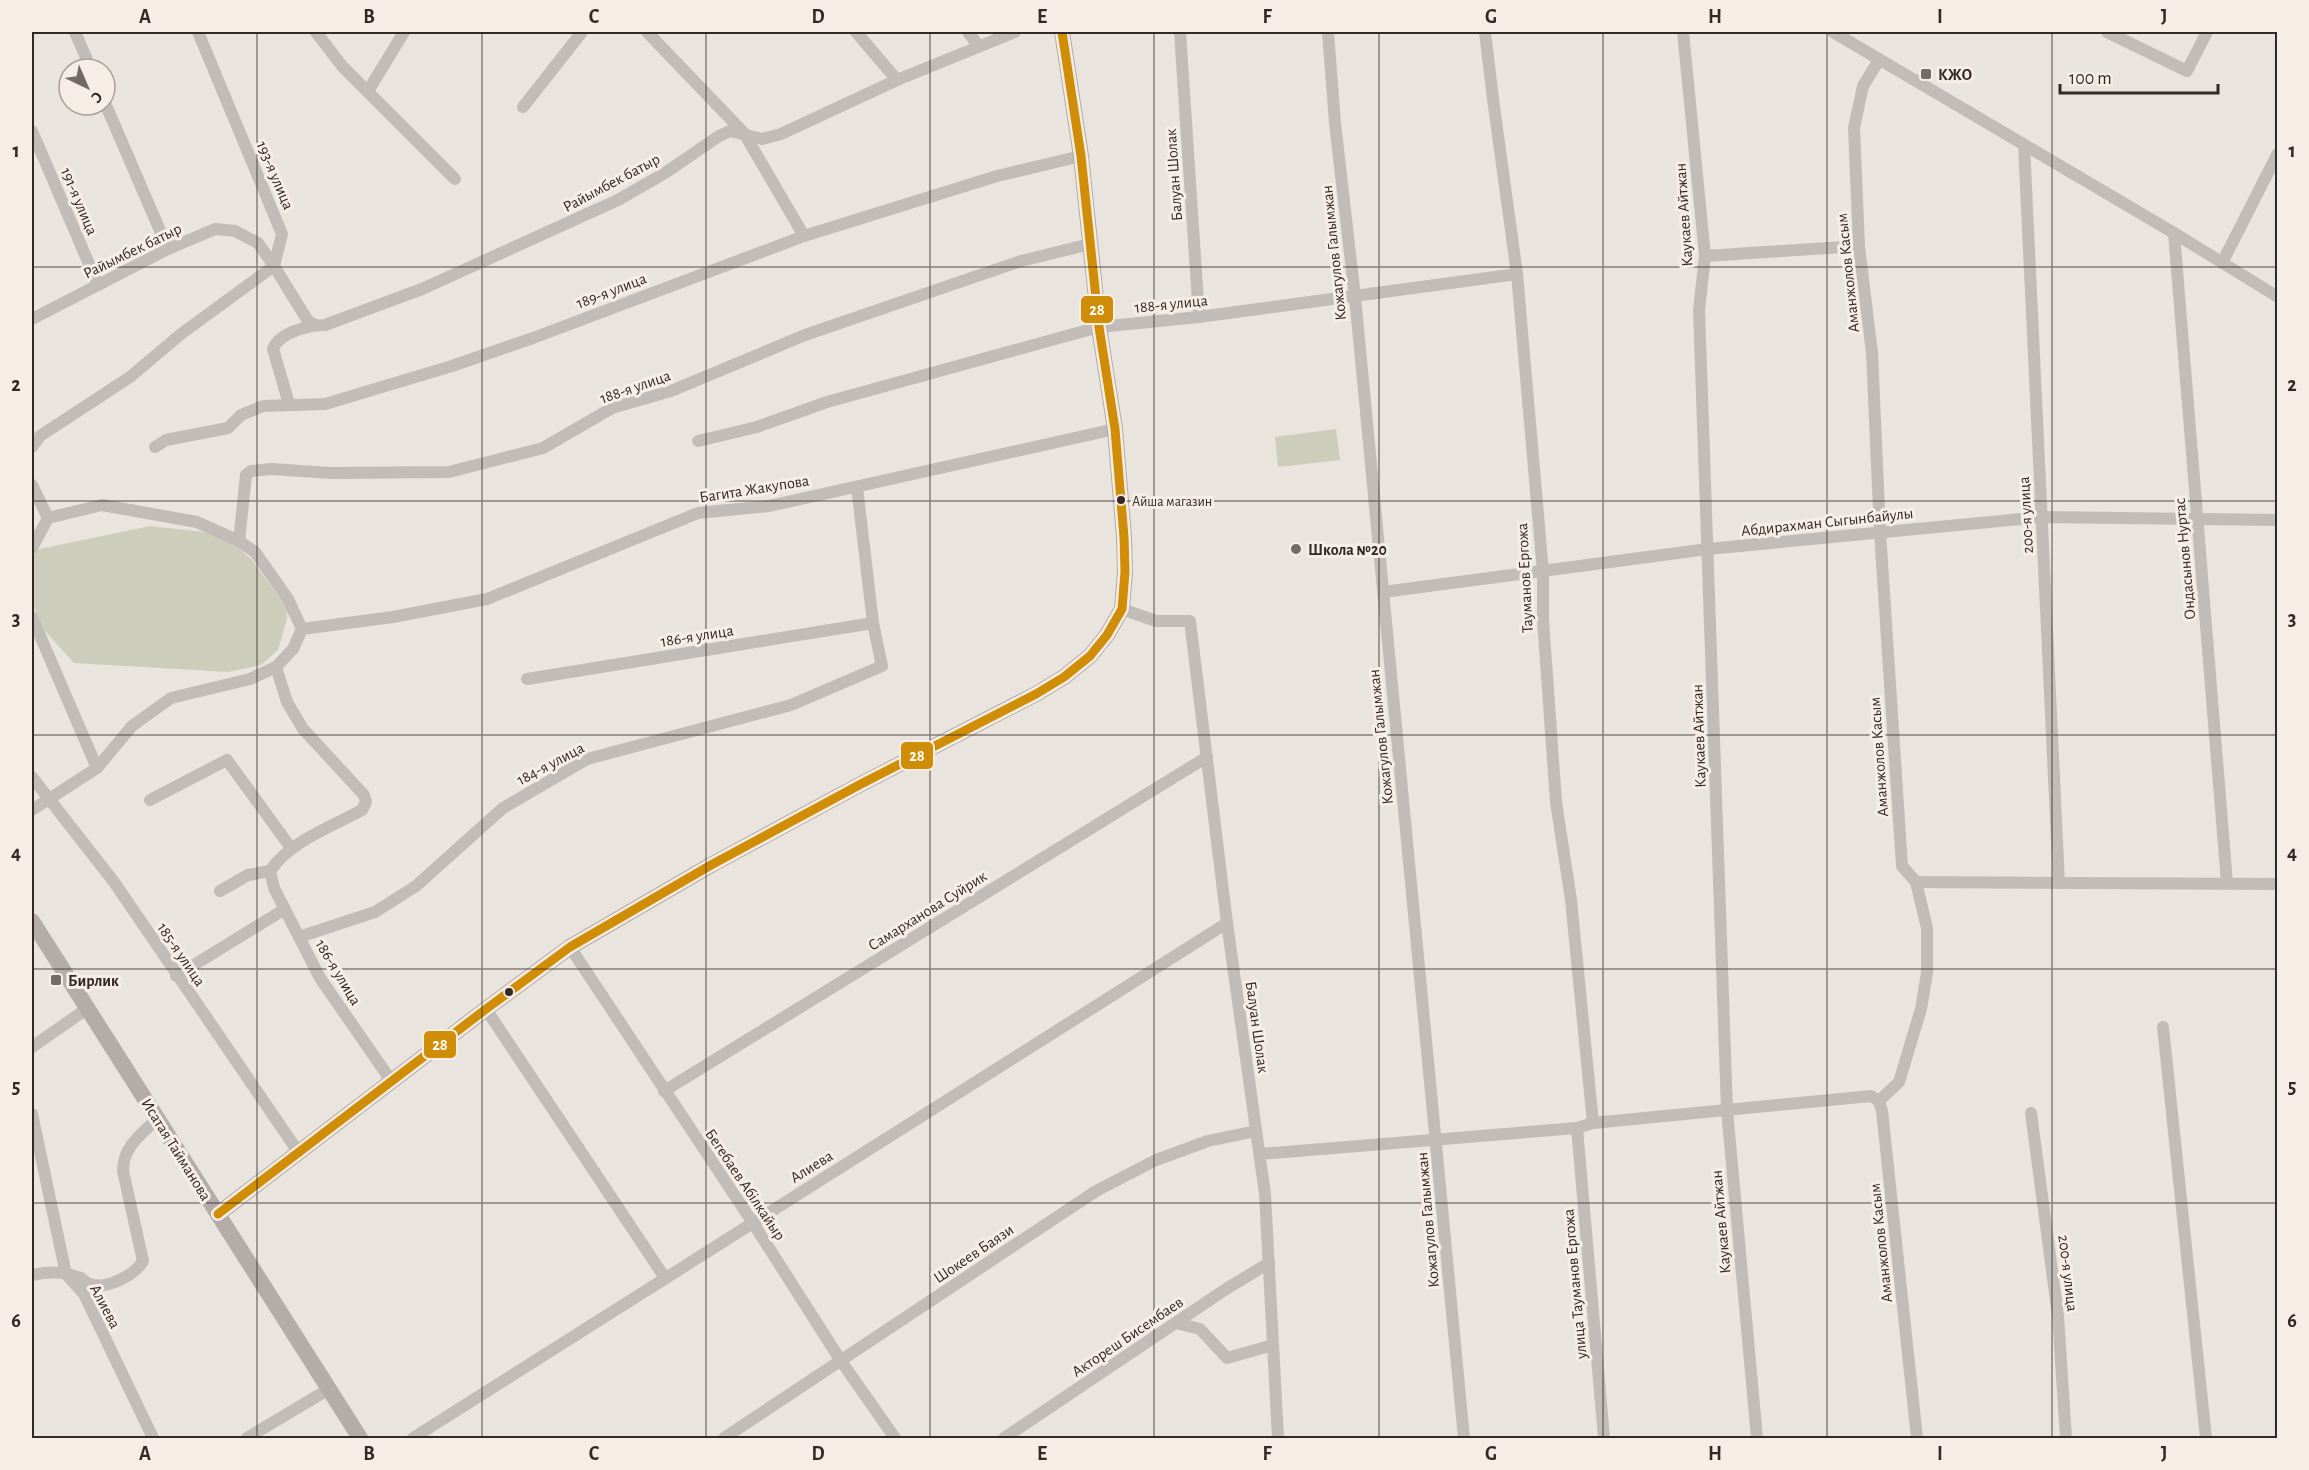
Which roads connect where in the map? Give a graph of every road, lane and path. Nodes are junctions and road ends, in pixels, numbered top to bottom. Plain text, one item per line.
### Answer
1 (75, 32) edge
2 (198, 32) edge
3 (316, 32) edge
4 (404, 32) edge
5 (582, 32) edge
6 (647, 32) edge
7 (856, 32) edge
8 (968, 32) edge
9 (1015, 32) edge
10 (1062, 32) edge
11 (1180, 32) edge
12 (1328, 32) edge
13 (1485, 32) edge
14 (1683, 32) edge
15 (1833, 32) edge
16 (2106, 32) edge
17 (2207, 32) edge
18 (978, 45) junction
19 (86, 57) edge
20 (1879, 60) junction
21 (897, 80) junction
22 (368, 91) junction
23 (523, 106) dead end
24 (111, 117) edge
25 (32, 131) edge
26 (744, 133) junction
27 (2024, 145) junction
28 (2277, 153) edge
29 (1082, 156) junction
30 (454, 179) dead end
31 (2174, 233) junction
32 (804, 236) junction
33 (1090, 244) junction
34 (1859, 246) junction
35 (168, 249) junction
36 (1705, 256) junction
37 (2222, 263) junction
38 (274, 266) junction
39 (1517, 274) junction
40 (98, 285) junction
41 (1355, 297) junction
42 (2277, 297) edge
43 (1199, 317) junction
44 (32, 319) edge
45 (315, 325) junction
46 (1099, 327) junction
47 (289, 404) junction
48 (1115, 429) junction
49 (698, 441) dead end
50 (32, 447) edge
51 (155, 447) dead end
52 (32, 486) edge
53 (857, 487) junction
54 (2042, 517) junction
55 (48, 518) junction
56 (2197, 519) junction
57 (2277, 520) edge
58 (1880, 532) junction
59 (239, 541) junction
60 (32, 548) edge
61 (1708, 549) junction
62 (1543, 572) junction
63 (1383, 592) junction
64 (1122, 609) junction
65 (32, 617) edge
66 (873, 623) junction
67 (303, 629) junction
68 (276, 667) junction
69 (527, 679) dead end
70 (1207, 757) junction
71 (97, 768) junction
72 (32, 777) edge
73 (49, 800) junction
74 (150, 800) dead end
75 (32, 810) edge
76 (291, 848) junction
77 (270, 871) junction
78 (1916, 882) junction
79 (2059, 883) junction
80 (2227, 883) junction
81 (2277, 884) edge
82 (220, 891) dead end
83 (285, 909) junction
84 (32, 921) edge
85 (1227, 923) junction
86 (299, 937) junction
87 (570, 948) junction
88 (176, 976) junction
89 (88, 1008) junction
90 (486, 1009) junction
91 (2163, 1027) dead end
92 (32, 1047) edge
93 (392, 1082) junction
94 (664, 1091) junction
95 (1880, 1101) junction
96 (1727, 1110) junction
97 (2031, 1113) dead end
98 (32, 1114) edge
99 (158, 1118) junction
100 (1593, 1123) junction
101 (1577, 1128) junction
102 (1256, 1131) junction
103 (1437, 1138) junction
104 (299, 1153) junction
105 (1260, 1154) junction
106 (218, 1214) junction
107 (753, 1223) junction
108 (1269, 1263) junction
109 (66, 1274) junction
110 (32, 1275) edge
111 (665, 1278) junction
112 (1176, 1323) junction
113 (1273, 1345) junction
114 (841, 1361) junction
115 (329, 1389) junction
116 (153, 1438) edge
117 (247, 1438) edge
118 (360, 1438) edge
119 (413, 1438) edge
120 (724, 1438) edge
121 (895, 1438) edge
122 (1004, 1438) edge
123 (1278, 1438) edge
124 (1464, 1438) edge
125 (1604, 1438) edge
126 (1757, 1438) edge
127 (1917, 1438) edge
128 (2066, 1438) edge
129 (2206, 1438) edge

1 - 19 street
2 - 38 street, 193-я улица
3 - 22 street
4 - 22 street
5 - 23 street
6 - 26 street
7 - 21 street
8 - 18 street
9 - 18 street, Райымбек батыр
10 - 29 street
11 - 43 street, Балуан Шолак
12 - 41 street, Кожагулов Галымжан
13 - 39 street, Тауманов Ергожа
14 - 36 street, Каукаев Айтжан
15 - 20 street
16 - 17 street
18 - 21 street, Райымбек батыр
20 - 27 street
20 - 34 street, Аманжолов Касым
21 - 26 street, Райымбек батыр
22 - 30 street
24 - 35 street
25 - 40 street, 191-я улица
26 - 32 street
26 - 45 street, Райымбек батыр
27 - 31 street
27 - 54 street, 200-я улица
28 - 37 street
29 - 32 street, 189-я улица
29 - 33 street
31 - 37 street
31 - 56 street, Ондасынов Нуртас
32 - 47 street, 189-я улица
33 - 46 street
33 - 59 street, 188-я улица
34 - 36 street
34 - 58 street, Аманжолов Касым
35 - 38 street, Райымбек батыр
35 - 40 street, Райымбек батыр
36 - 61 street, Каукаев Айтжан
37 - 42 street
38 - 45 street
38 - 50 street
39 - 41 street, 188-я улица
39 - 62 street, Тауманов Ергожа
40 - 44 street, Райымбек батыр
41 - 43 street, 188-я улица
41 - 63 street, Кожагулов Галымжан
43 - 46 street, 188-я улица
45 - 47 street, Райымбек батыр
46 - 48 street
46 - 49 street, 188-я улица
47 - 51 street, 189-я улица
48 - 53 street, Багита Жакупова
48 - 64 street
52 - 55 street
53 - 66 street
53 - 67 street, Багита Жакупова
54 - 56 street, Абдирахман Сыгынбайулы
54 - 58 street, Абдирахман Сыгынбайулы
54 - 79 street, 200-я улица
55 - 59 street
55 - 60 street
56 - 57 street, Абдирахман Сыгынбайулы
56 - 80 street, Ондасынов Нуртас
58 - 61 street, Абдирахман Сыгынбайулы
58 - 78 street, Аманжолов Касым
59 - 67 street
61 - 62 street, Абдирахман Сыгынбайулы
61 - 96 street, Каукаев Айтжан
62 - 63 street, Абдирахман Сыгынбайулы
62 - 100 street, Тауманов Ергожа
63 - 103 street, Кожагулов Галымжан
64 - 70 street, Балуан Шолак
64 - 87 street
65 - 71 street
66 - 69 street, 186-я улица
66 - 86 street, 184-я улица
67 - 68 street
68 - 71 street
68 - 76 street
70 - 85 street, Балуан Шолак
70 - 94 street, Самарханова Суйрик
71 - 73 street
72 - 73 street, 185-я улица
73 - 75 street
73 - 88 street, 185-я улица
74 - 76 street
76 - 77 street
77 - 82 street
77 - 83 street, 186-я улица
78 - 79 street
78 - 95 street, Аманжолов Касым
79 - 80 street
80 - 81 street
83 - 86 street, 186-я улица
83 - 88 street
84 - 89 street, Исатая Тайманова
85 - 102 street, Балуан Шолак
85 - 107 street, Алиева
86 - 93 street, 186-я улица
87 - 90 street
87 - 94 street, Бегебаев Абілкайыр
88 - 104 street, 185-я улица
89 - 92 street
89 - 99 street, Исатая Тайманова
90 - 93 street
90 - 111 street
91 - 129 street
93 - 104 street
94 - 107 street, Бегебаев Абілкайыр
95 - 96 street
95 - 127 street, Аманжолов Касым
96 - 100 street
96 - 126 street, Каукаев Айтжан
97 - 128 street, 200-я улица
98 - 109 street, Алиева
99 - 106 street, Исатая Тайманова
99 - 109 street
100 - 101 street
101 - 103 street
101 - 125 street, улица Тауманов Ергожа
102 - 105 street, Балуан Шолак
102 - 114 street, Шокеев Баязи
103 - 105 street
103 - 124 street, Кожагулов Галымжан
104 - 106 street
105 - 108 street, Балуан Шолак
106 - 115 street, Исатая Тайманова
107 - 111 street, Алиева
107 - 114 street, Бегебаев Абілкайыр
108 - 112 street, Актореш Бисембаев
108 - 113 street, Балуан Шолак
109 - 110 street
109 - 116 street, Алиева
111 - 119 street, Алиева
112 - 113 street
112 - 122 street, Актореш Бисембаев
113 - 123 street, Балуан Шолак
114 - 120 street, Шокеев Баязи
114 - 121 street, Бегебаев Абілкайыр
115 - 117 street
115 - 118 street, Исатая Тайманова

